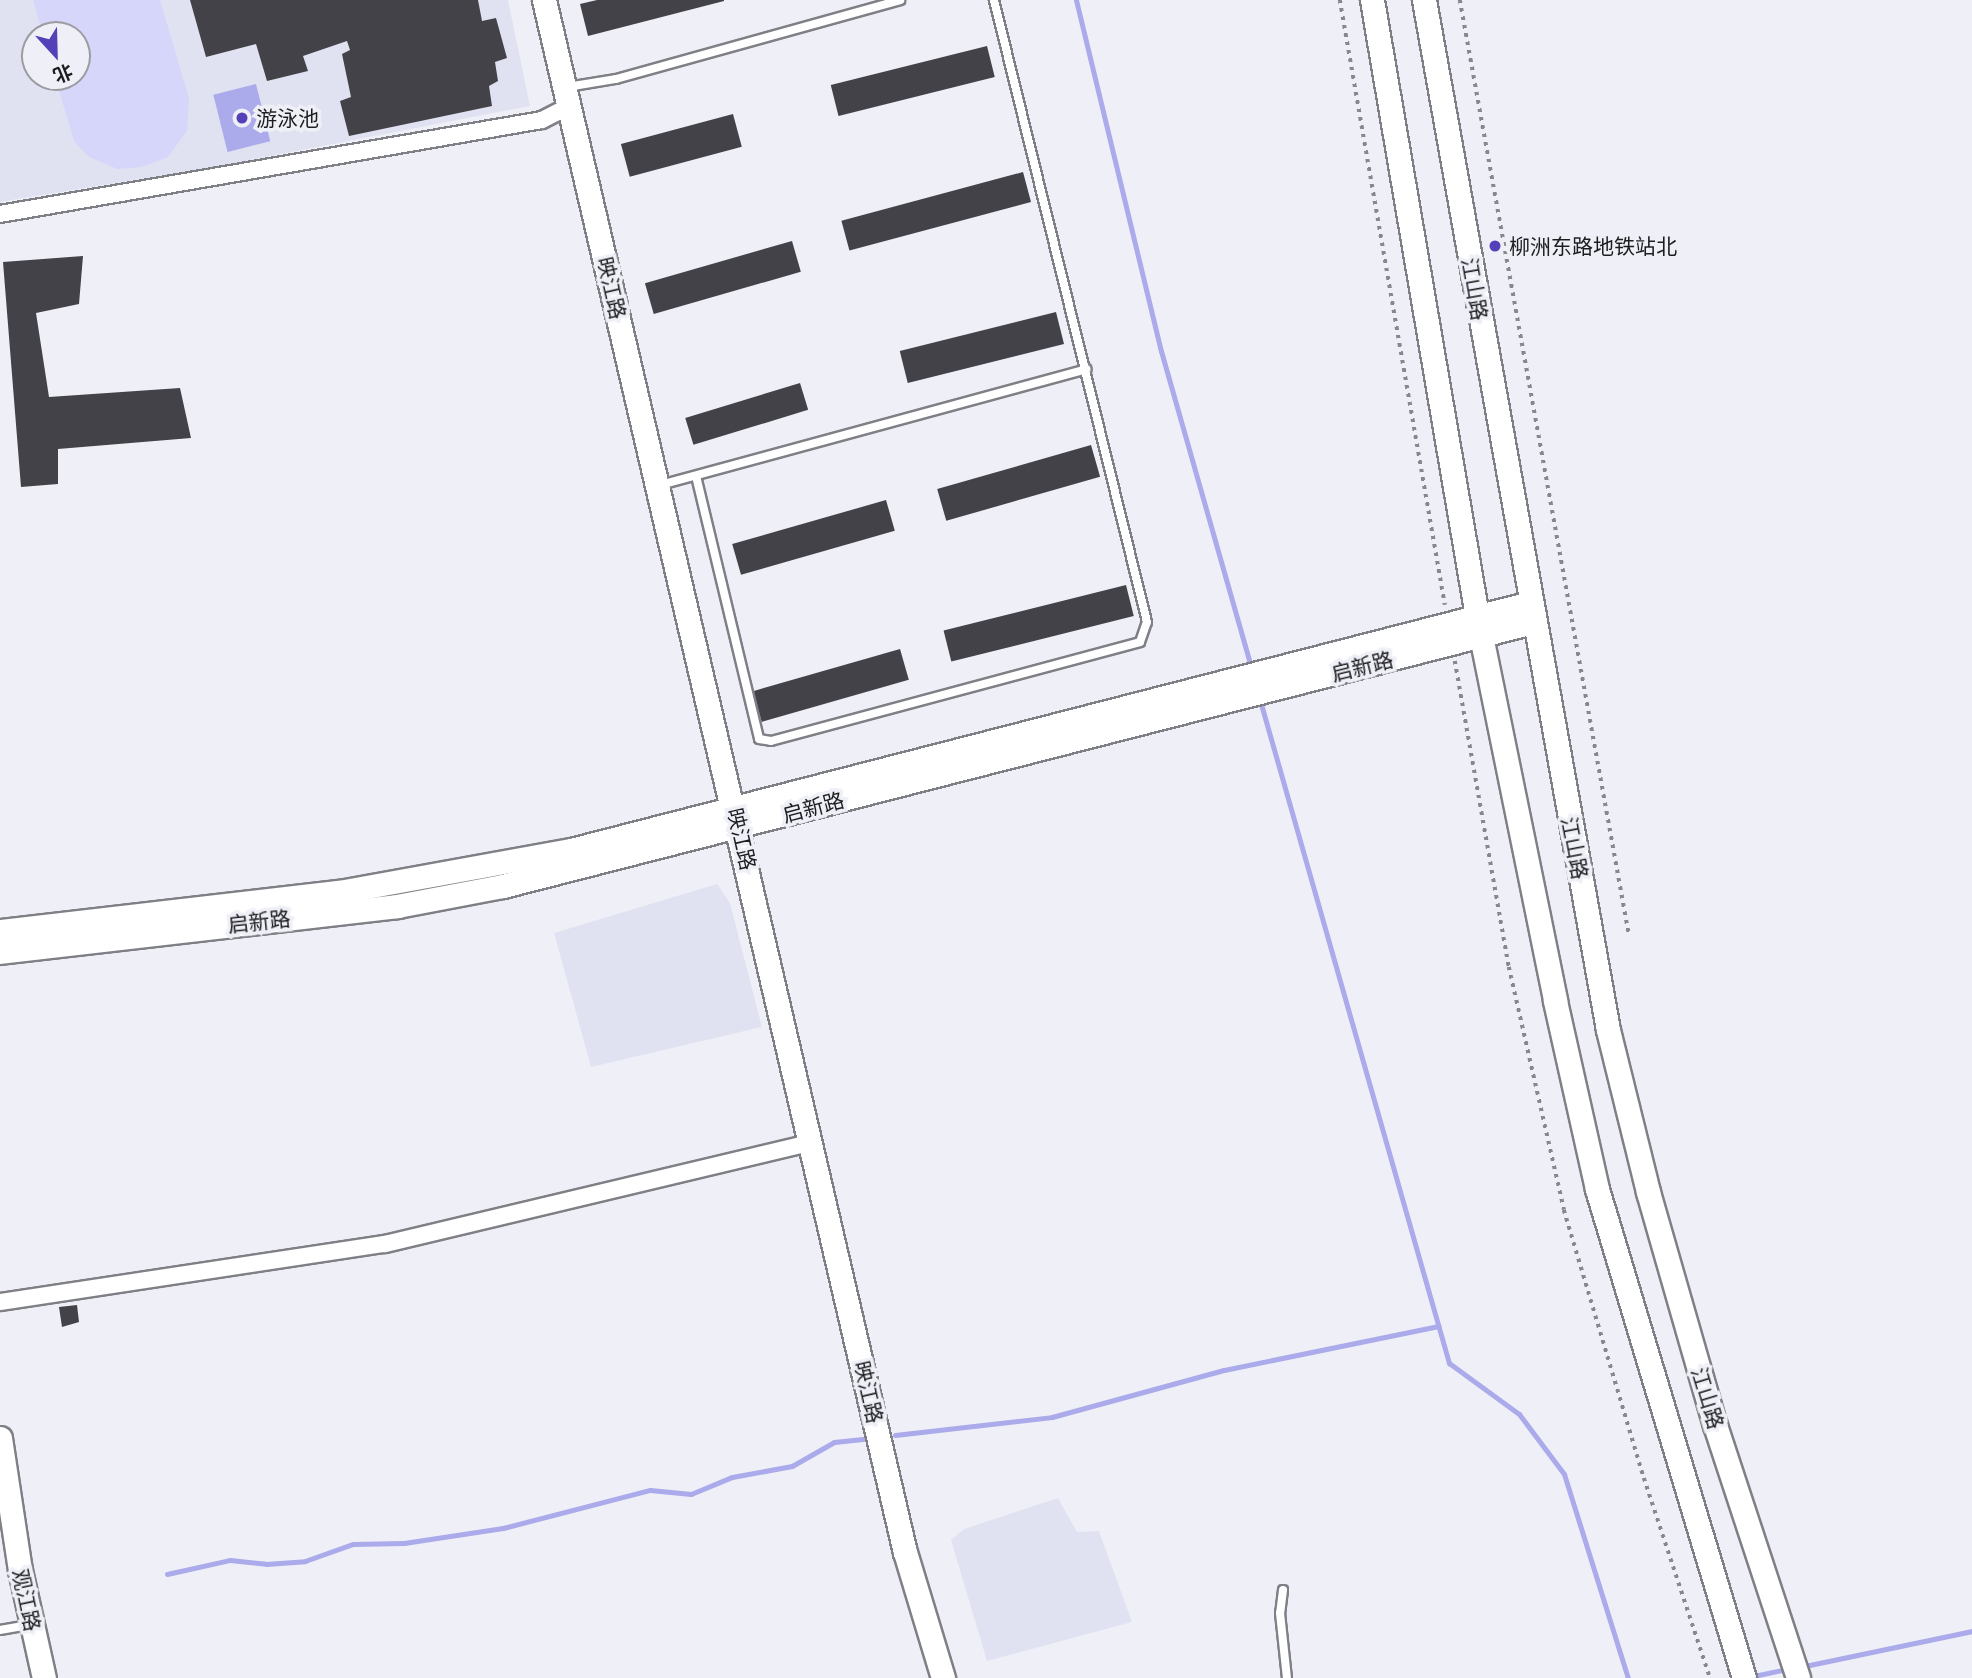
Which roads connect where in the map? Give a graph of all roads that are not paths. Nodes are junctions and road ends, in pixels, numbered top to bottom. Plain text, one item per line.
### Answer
1 (544, 0) edge
2 (900, 0) edge
3 (994, 0) edge
4 (1372, 0) edge
5 (1424, 0) edge
6 (567, 97) junction
7 (0, 214) edge
8 (1086, 369) junction
9 (696, 475) junction
10 (658, 486) junction
11 (1531, 612) junction
12 (1479, 626) junction
13 (737, 818) junction
14 (0, 931) edge
15 (0, 951) edge
16 (812, 1142) junction
17 (0, 1302) edge
18 (0, 1438) edge
19 (1283, 1590) dead end
20 (32, 1624) junction
21 (0, 1630) edge
22 (44, 1678) edge
23 (943, 1678) edge
24 (1287, 1678) edge
25 (1744, 1678) edge
26 (1798, 1678) edge

1 - 6 street, 映江路
2 - 6 lane
3 - 8 lane
4 - 12 street
5 - 11 street, 江山路
6 - 7 street
6 - 10 street, 映江路
8 - 9 lane
8 - 9 lane
9 - 10 lane
10 - 13 street, 映江路
11 - 12 street, 启新路
11 - 26 street, 江山路
12 - 13 street, 启新路
12 - 25 street
13 - 14 street, 启新路
13 - 15 street, 启新路
13 - 16 street, 映江路
16 - 17 street
16 - 23 street, 映江路
18 - 20 street, 观江路
19 - 24 lane
20 - 21 lane
20 - 22 street, 观江路

